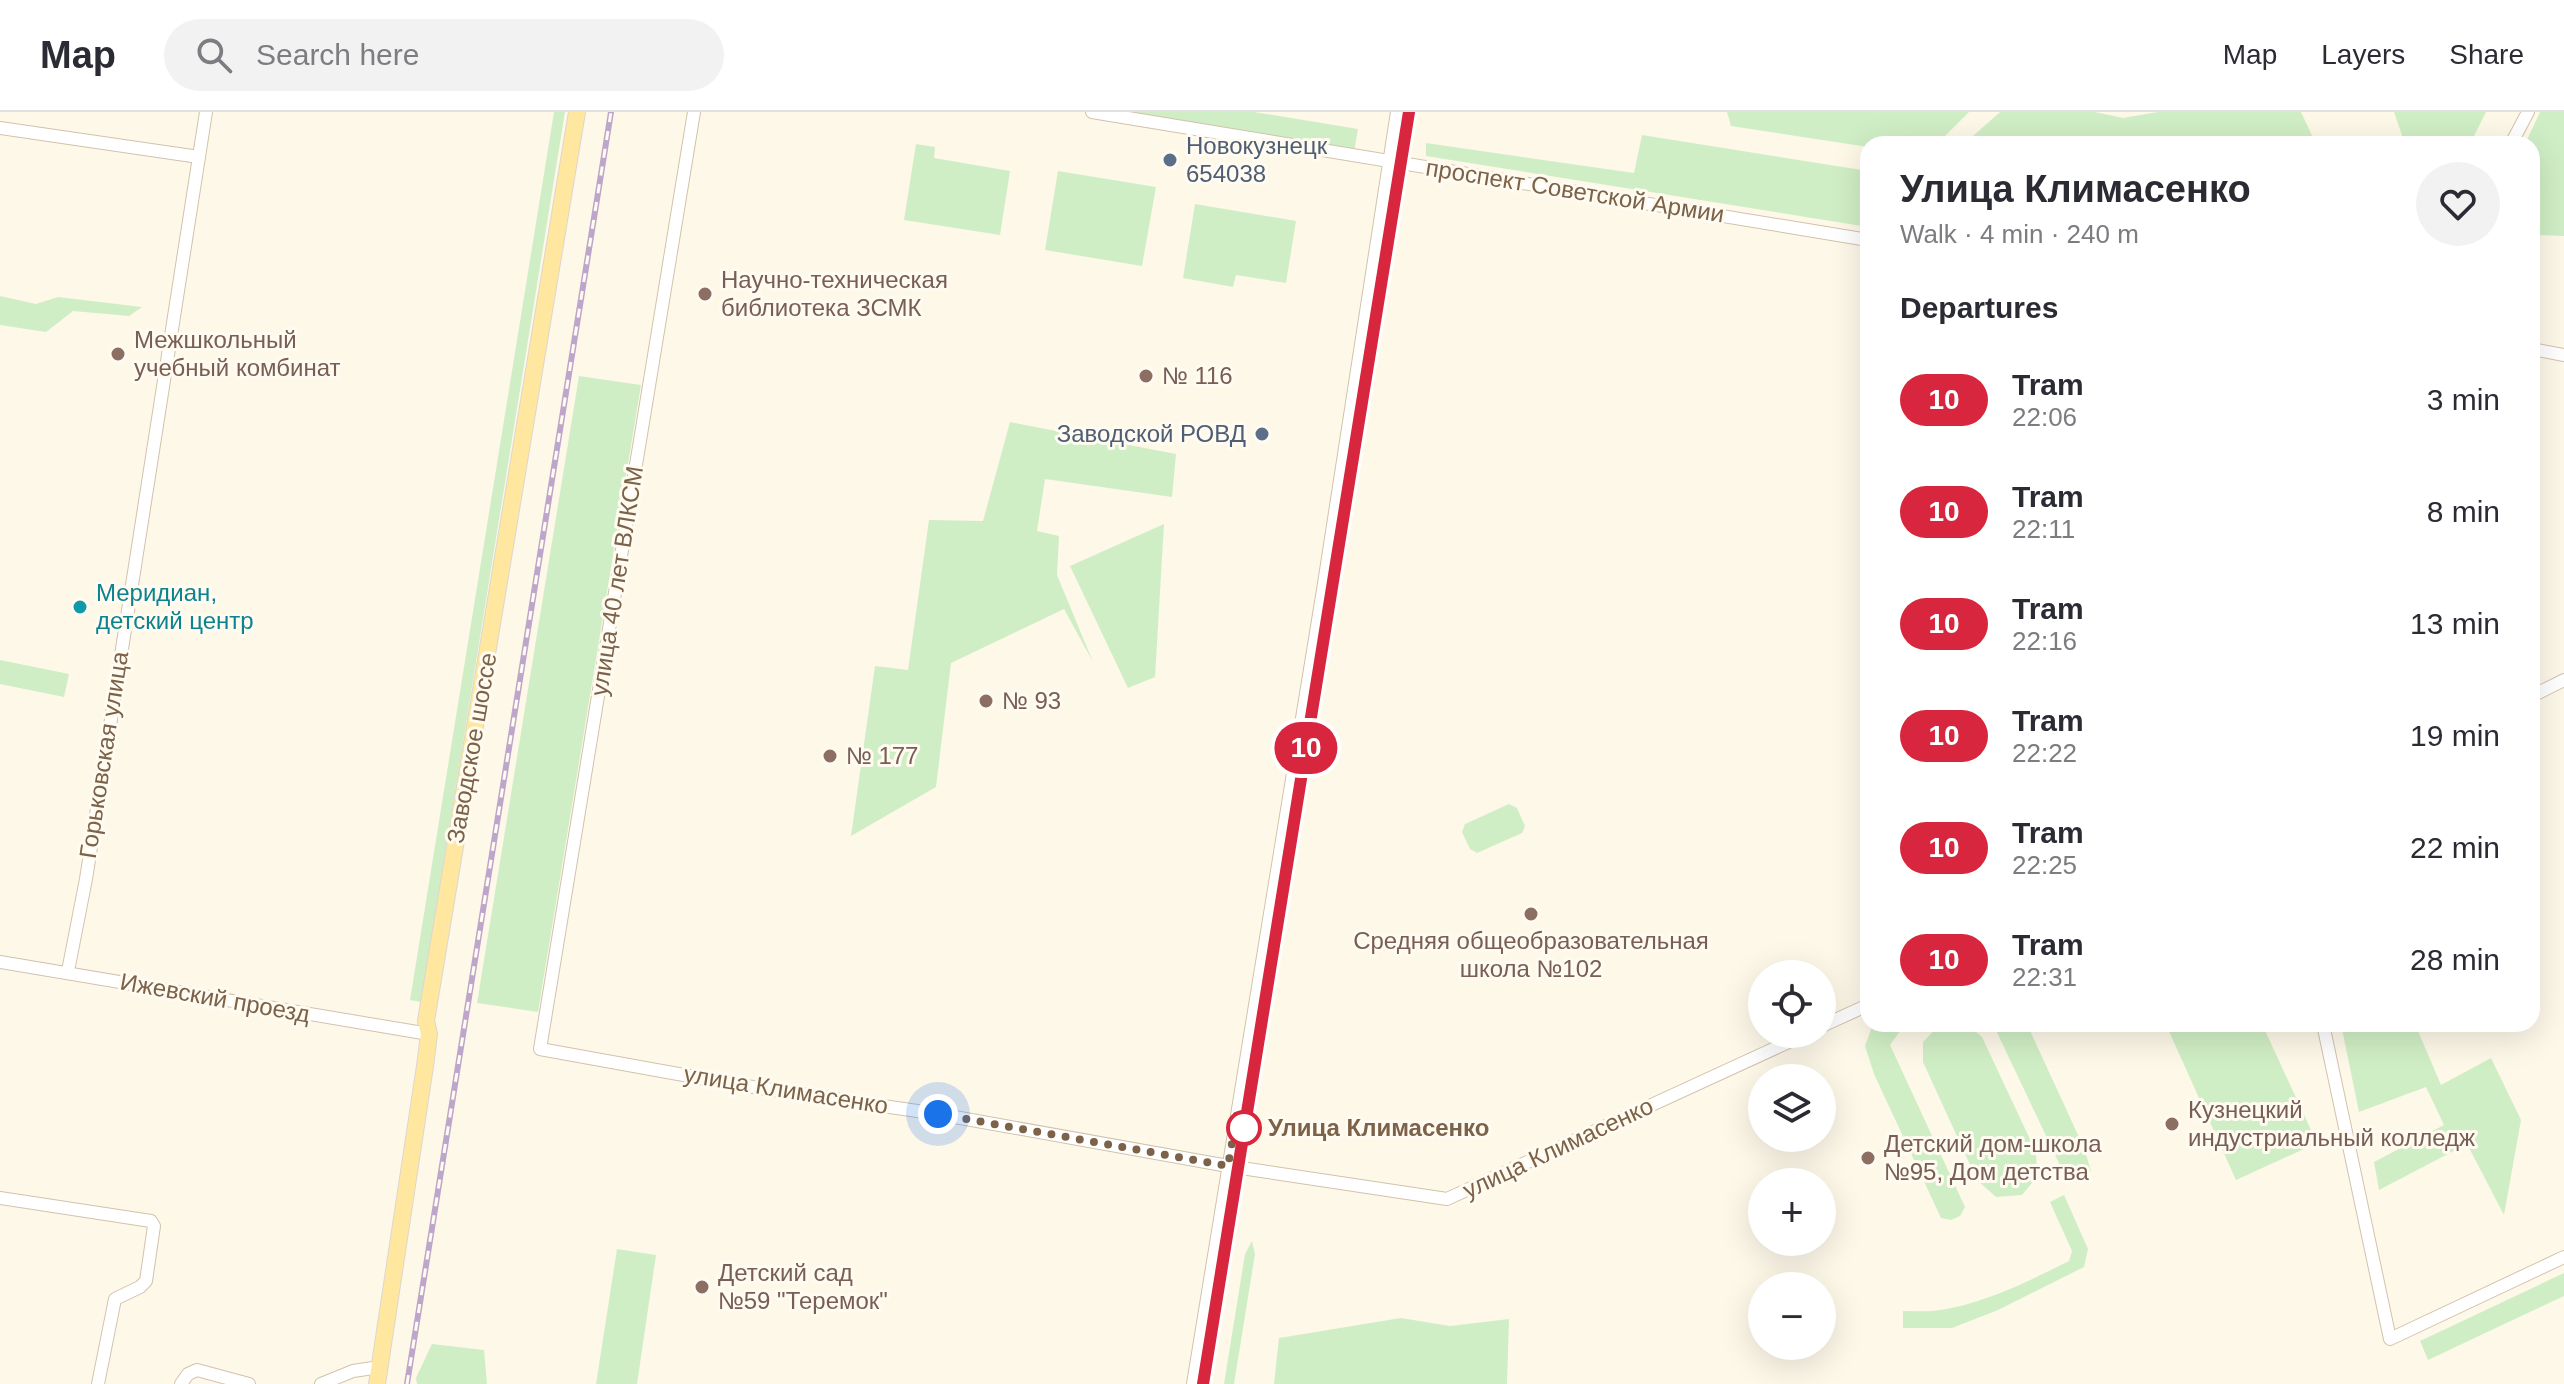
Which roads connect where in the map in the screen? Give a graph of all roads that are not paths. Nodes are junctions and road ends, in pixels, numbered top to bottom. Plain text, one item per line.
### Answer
1 (206, 112) edge
2 (577, 112) edge
3 (694, 112) edge
4 (1092, 112) edge
5 (1397, 112) edge
6 (2528, 112) edge
7 (0, 128) edge
8 (2515, 136) edge
9 (199, 157) junction
10 (1389, 161) junction
11 (1860, 239) edge
12 (2540, 350) edge
13 (2564, 355) edge
14 (2564, 680) edge
15 (2540, 692) edge
16 (0, 962) edge
17 (68, 971) junction
18 (1860, 1009) edge
19 (1836, 1020) edge
20 (2325, 1032) edge
21 (429, 1034) junction
22 (1776, 1048) edge
23 (540, 1049) joint
24 (1228, 1166) junction
25 (0, 1198) edge
26 (2564, 1257) edge
27 (380, 1367) junction
28 (98, 1384) edge
29 (181, 1384) edge
30 (249, 1384) edge
31 (321, 1384) edge
32 (377, 1384) edge
33 (1193, 1384) edge

1 - 9 street, Горьковская улица
2 - 21 main road, Заводское шоссе
3 - 23 street, улица 40 лет ВЛКСМ
4 - 10 street, проспект Советской Армии
5 - 10 street
6 - 8 street
7 - 9 street
9 - 17 street, Горьковская улица
10 - 11 street, проспект Советской Армии
10 - 24 street
12 - 13 street
14 - 15 street
16 - 17 street, Ижевский проезд
17 - 21 street, Ижевский проезд
18 - 19 street
20 - 26 street
21 - 27 main road, Заводское шоссе
22 - 24 street, улица Климасенко
23 - 24 street, улица Климасенко
24 - 33 street
25 - 28 street
27 - 31 street
27 - 32 main road, Заводское шоссе
29 - 30 street

